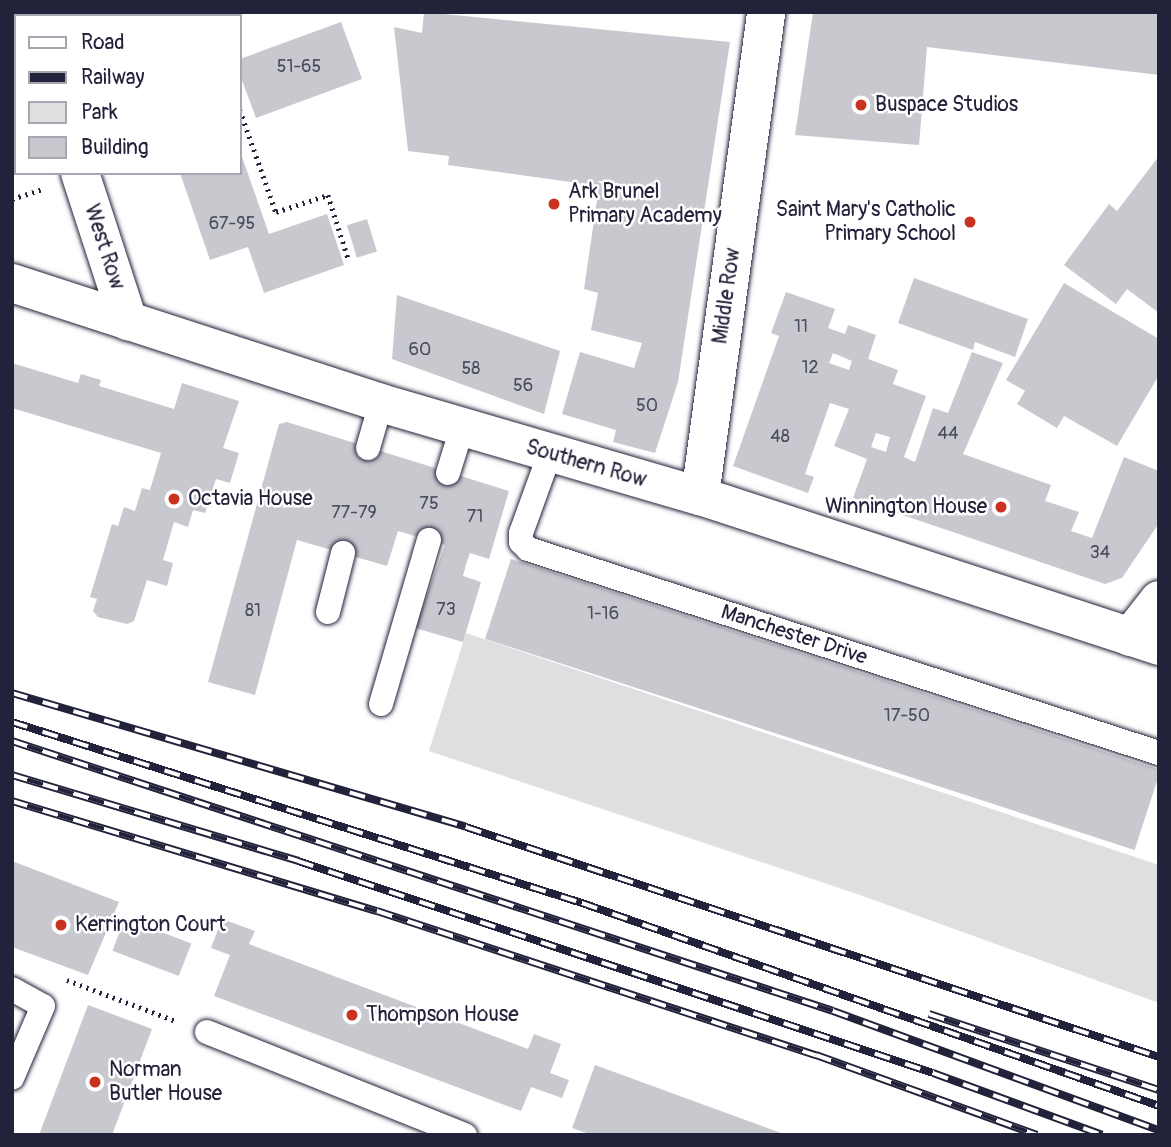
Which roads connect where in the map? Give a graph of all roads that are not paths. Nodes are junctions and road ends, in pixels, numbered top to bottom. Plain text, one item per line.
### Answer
1 (766, 12) edge
2 (81, 175) edge
3 (12, 283) edge
4 (128, 321) junction
5 (380, 403) junction
6 (462, 428) junction
7 (368, 448) dead end
8 (550, 453) junction
9 (448, 473) dead end
10 (700, 496) junction
11 (429, 540) dead end
12 (342, 553) dead end
13 (1159, 600) edge
14 (328, 612) dead end
15 (1144, 641) edge
16 (380, 704) dead end
17 (1159, 753) edge
18 (12, 989) edge
19 (207, 1032) road end
20 (12, 1077) edge
21 (465, 1135) edge

1 - 10 street, Middle Row
2 - 4 street, West Row
3 - 4 street, Southern Row
4 - 5 street, Southern Row
5 - 6 street, Southern Row
5 - 7 lane
6 - 8 street, Southern Row
6 - 9 lane
8 - 10 street, Southern Row
8 - 17 lane, Manchester Drive
10 - 15 street, Southern Row
11 - 16 lane
12 - 14 lane
13 - 15 street
18 - 20 lane
19 - 21 lane

